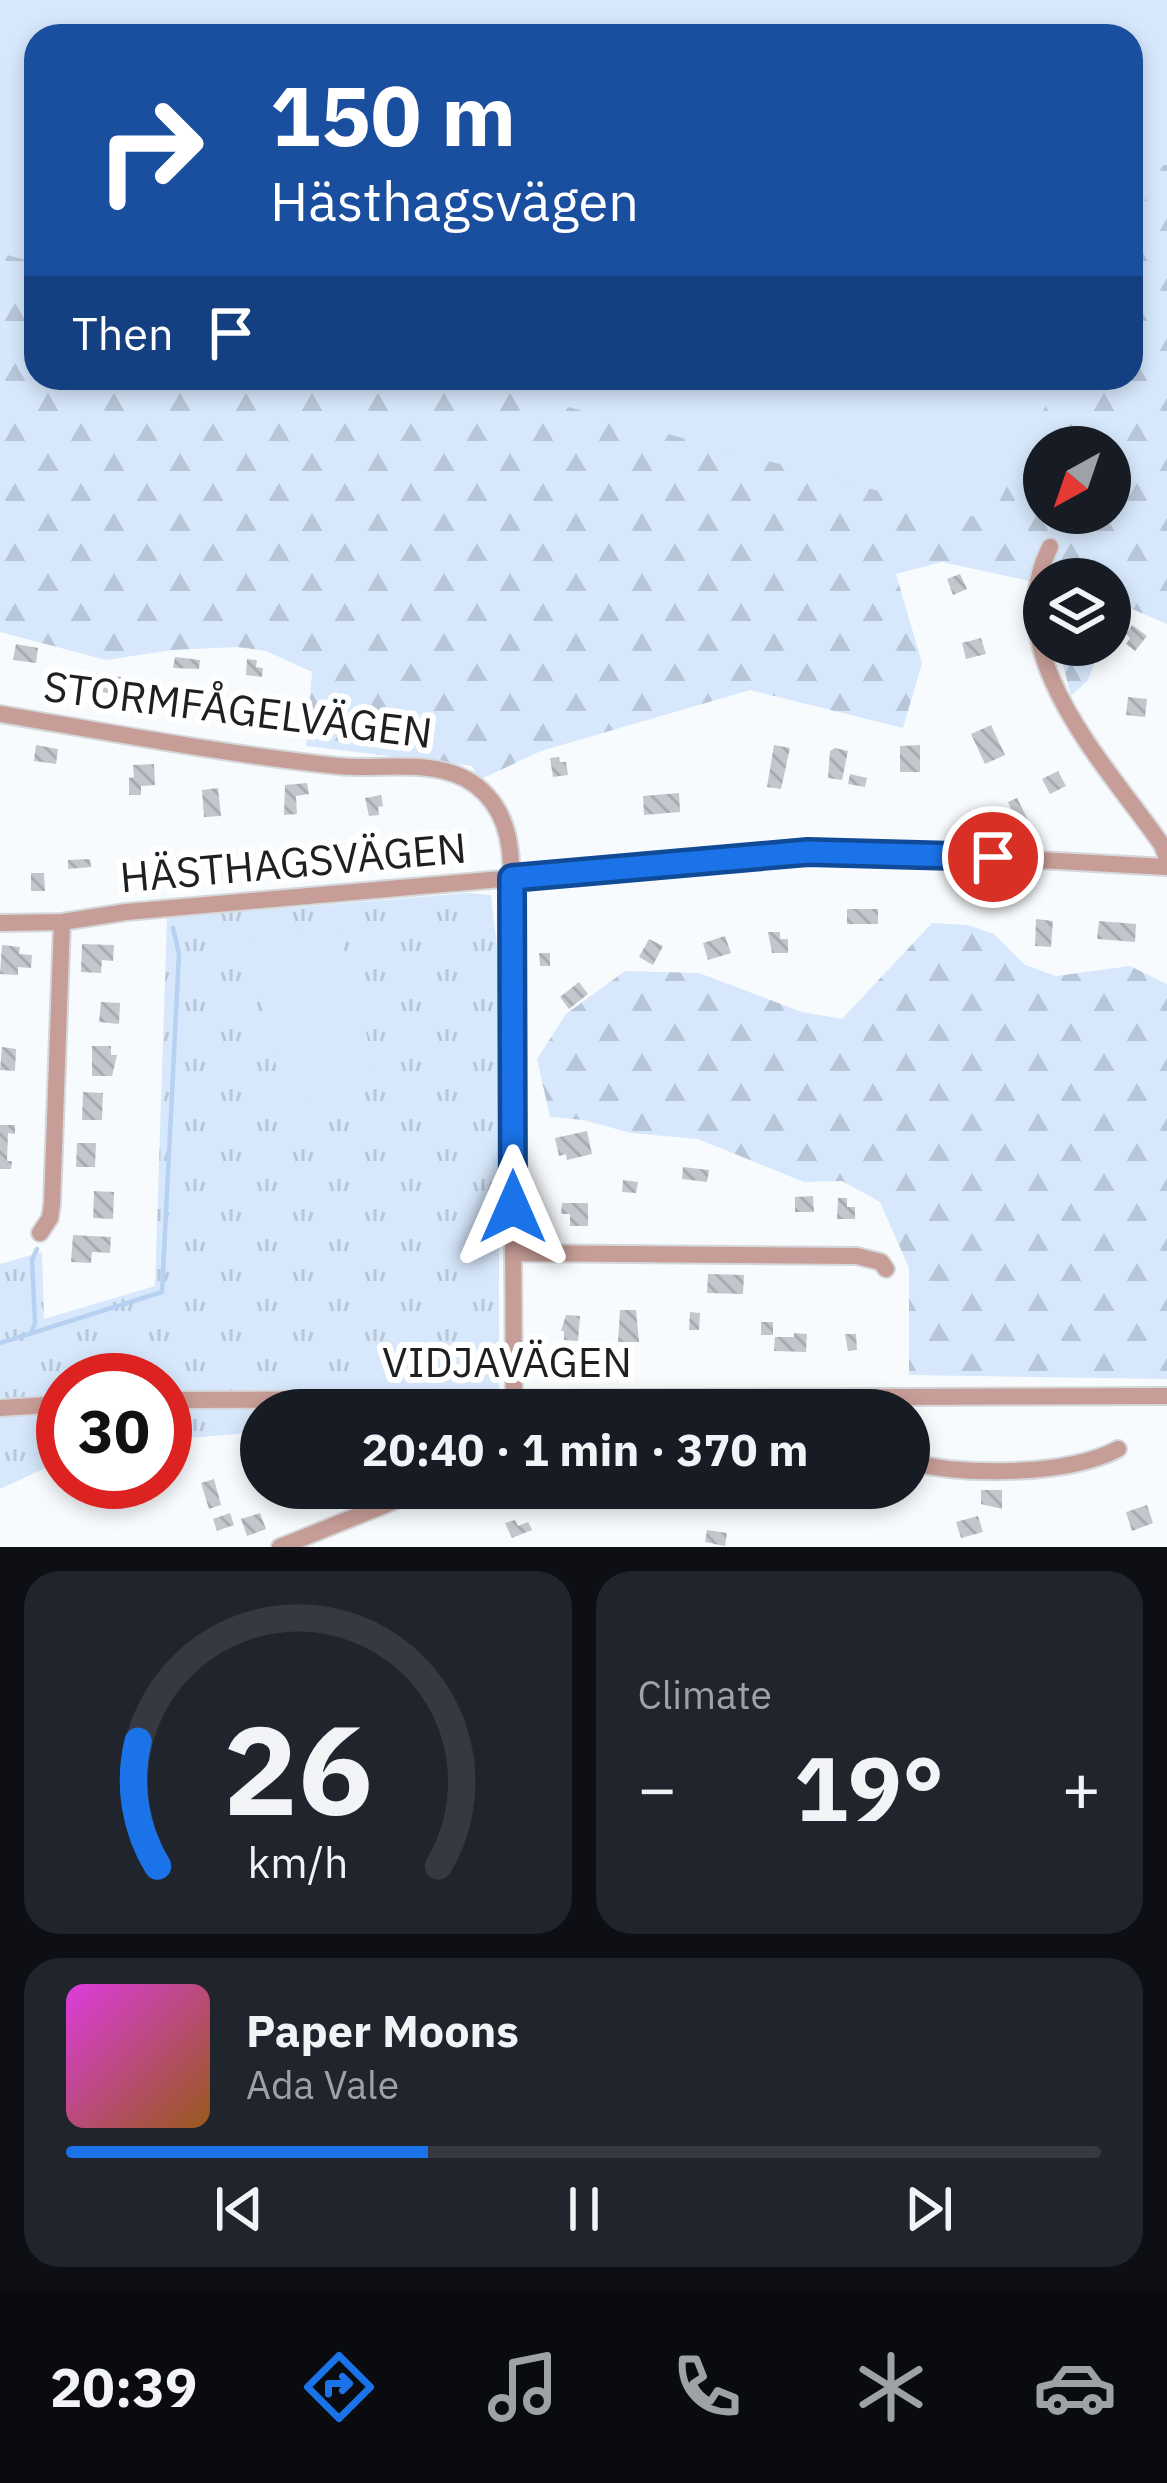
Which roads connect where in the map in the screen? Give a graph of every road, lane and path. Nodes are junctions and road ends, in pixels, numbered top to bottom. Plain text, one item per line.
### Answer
1 (1050, 547) dead end
2 (0, 714) edge
3 (1167, 863) edge
4 (512, 878) junction
5 (62, 922) junction
6 (0, 923) edge
7 (40, 1233) dead end
8 (513, 1252) junction
9 (886, 1269) dead end
10 (513, 1389) edge
11 (1167, 1396) edge
12 (192, 1400) edge
13 (240, 1401) edge
14 (930, 1401) edge
15 (36, 1405) edge
16 (0, 1408) edge
17 (1118, 1449) dead end
18 (930, 1467) edge
19 (375, 1509) edge
20 (280, 1547) edge

1 - 3 street
2 - 4 street, STORMFÅGELVÄGEN
3 - 4 street, HÄSTHAGSVÄGEN
4 - 5 street, HÄSTHAGSVÄGEN
4 - 8 street, STORMFÅGELVÄGEN
5 - 6 street, HÄSTHAGSVÄGEN
5 - 7 street
8 - 9 street
8 - 10 street, STORMFÅGELVÄGEN
11 - 14 street, VIDJAVÄGEN
12 - 13 street, VIDJAVÄGEN
15 - 16 street
17 - 18 street
19 - 20 street

